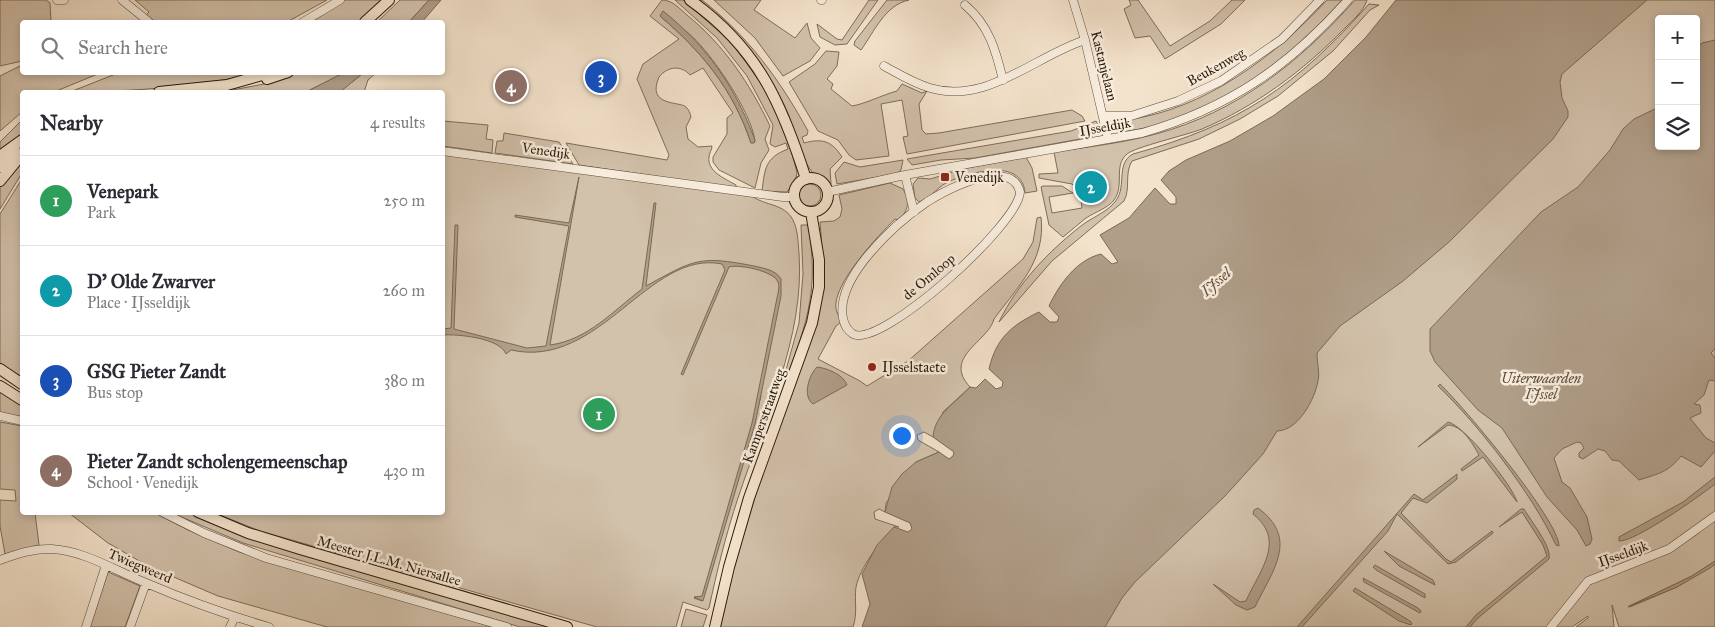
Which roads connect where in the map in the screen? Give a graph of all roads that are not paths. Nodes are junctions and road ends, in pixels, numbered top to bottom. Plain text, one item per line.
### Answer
1 (57, 0) edge
2 (64, 0) edge
3 (122, 0) edge
4 (340, 0) edge
5 (389, 0) edge
6 (395, 0) edge
7 (690, 0) edge
8 (1073, 0) edge
9 (1320, 0) edge
10 (1348, 0) edge
11 (965, 5) dead end
12 (147, 20) edge
13 (306, 20) edge
14 (367, 20) edge
15 (374, 20) edge
16 (1085, 40) junction
17 (884, 66) dead end
18 (263, 75) edge
19 (278, 75) edge
20 (1002, 80) junction
21 (178, 90) edge
22 (211, 90) edge
23 (1104, 116) junction
24 (1108, 139) junction
25 (20, 141) edge
26 (20, 149) edge
27 (445, 151) edge
28 (0, 156) edge
29 (20, 156) edge
30 (0, 167) edge
31 (905, 175) junction
32 (806, 180) junction
33 (0, 181) edge
34 (827, 192) junction
35 (794, 197) junction
36 (811, 212) junction
37 (914, 212) junction
38 (0, 369) edge
39 (20, 383) edge
40 (0, 386) edge
41 (20, 399) edge
42 (0, 416) edge
43 (20, 421) edge
44 (168, 515) edge
45 (206, 515) edge
46 (1715, 516) edge
47 (0, 560) edge
48 (106, 565) junction
49 (146, 583) junction
50 (236, 617) junction
51 (86, 627) edge
52 (130, 627) edge
53 (230, 627) edge
54 (269, 627) edge
55 (507, 627) edge
56 (568, 627) edge
57 (715, 627) edge
58 (1551, 627) edge

1 - 2 street
3 - 12 street
4 - 13 street
5 - 14 main road
6 - 15 main road
7 - 32 main road
8 - 16 street, Kastanjelaan
9 - 23 street, Beukenweg
10 - 24 street, IJsseldijk
11 - 20 street
16 - 20 street
16 - 23 street, Kastanjelaan
17 - 20 street
18 - 21 main road
19 - 22 main road
23 - 24 street, Kastanjelaan
24 - 31 street, IJsseldijk
25 - 28 main road
26 - 30 main road
27 - 35 street, Venedijk
29 - 33 main road
31 - 34 street, IJsseldijk
31 - 37 street
32 - 34 main road
32 - 35 main road
34 - 36 main road
35 - 36 main road
36 - 57 main road, Kamperstraatweg
37 - 37 street, de Omloop
38 - 39 main road
40 - 41 main road
42 - 43 street
44 - 55 street
45 - 56 main road, Meester J.L.M. Niersallee
46 - 58 street, IJsseldijk
47 - 48 street, Twiegweerd
48 - 49 street, Twiegweerd
48 - 51 street
49 - 50 street, Twiegweerd
49 - 52 street
50 - 53 street
50 - 54 street, Twiegweerd

